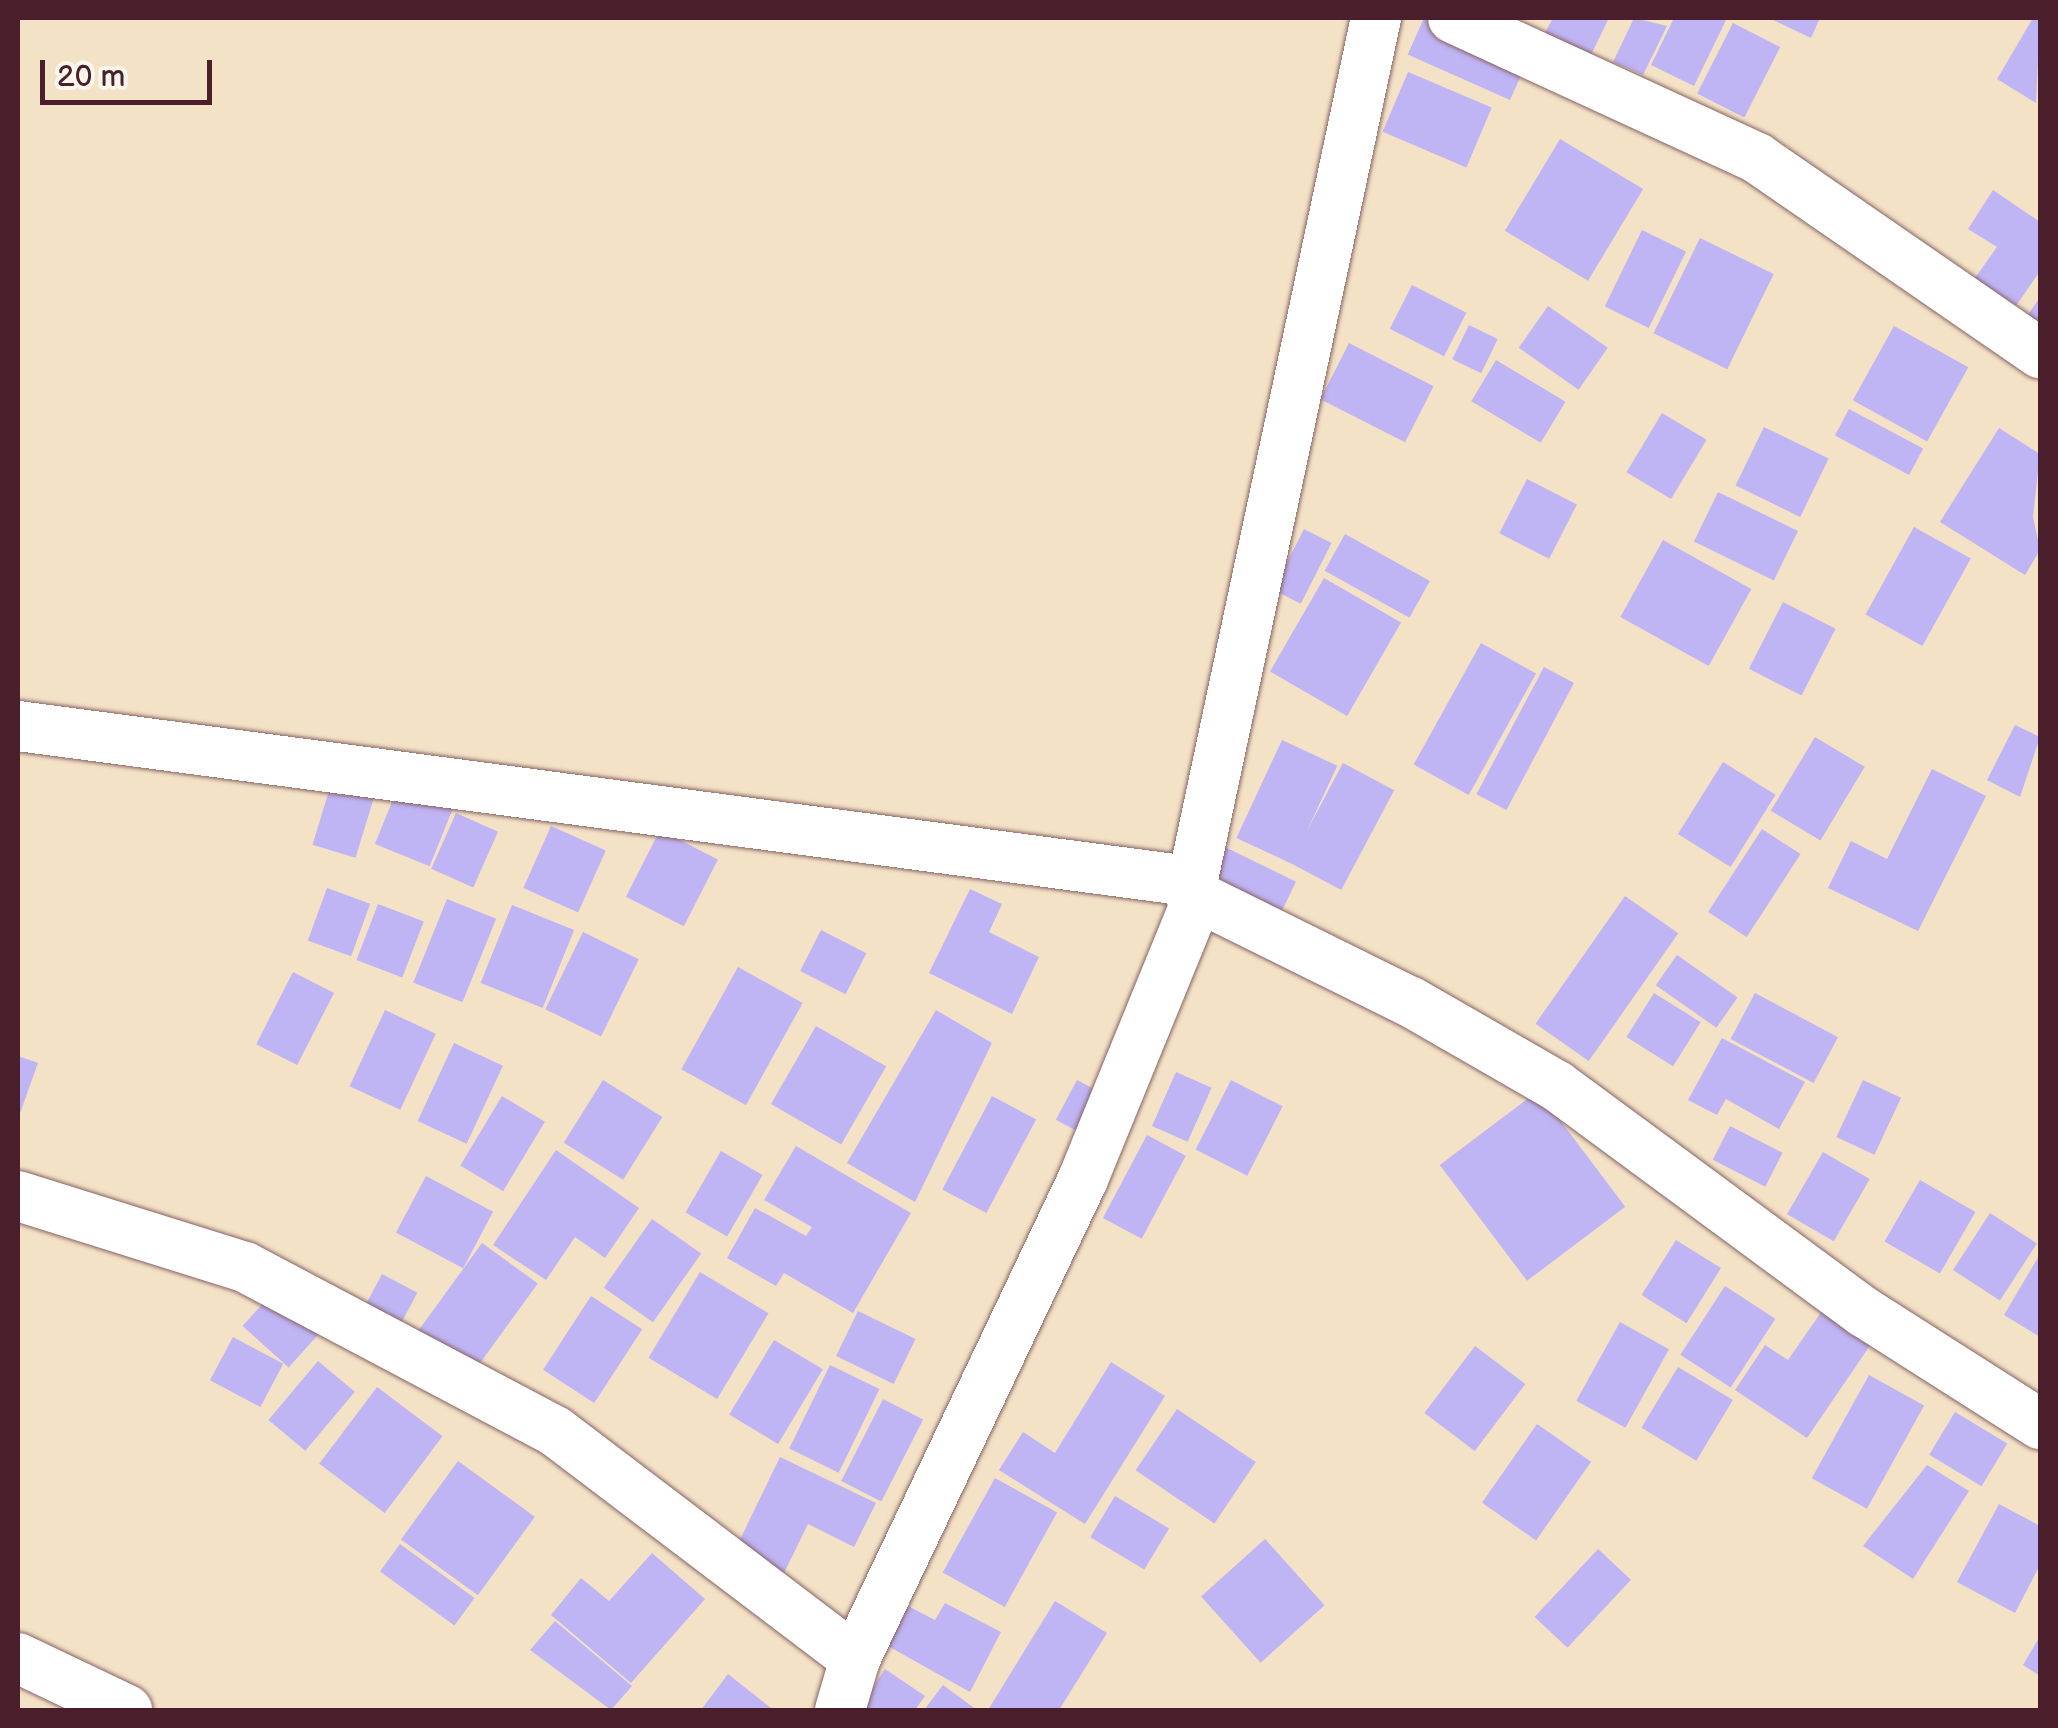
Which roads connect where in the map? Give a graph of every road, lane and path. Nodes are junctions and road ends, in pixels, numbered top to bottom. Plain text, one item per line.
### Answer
1 (1376, 18) edge
2 (1453, 18) edge
3 (2040, 354) edge
4 (18, 726) edge
5 (1193, 891) junction
6 (18, 1196) edge
7 (2040, 1424) edge
8 (18, 1658) edge
9 (856, 1658) junction
10 (127, 1710) edge
11 (840, 1710) edge

1 - 5 street
2 - 3 street
4 - 5 street
5 - 7 street
5 - 9 street
6 - 9 street
8 - 10 street
9 - 11 street

